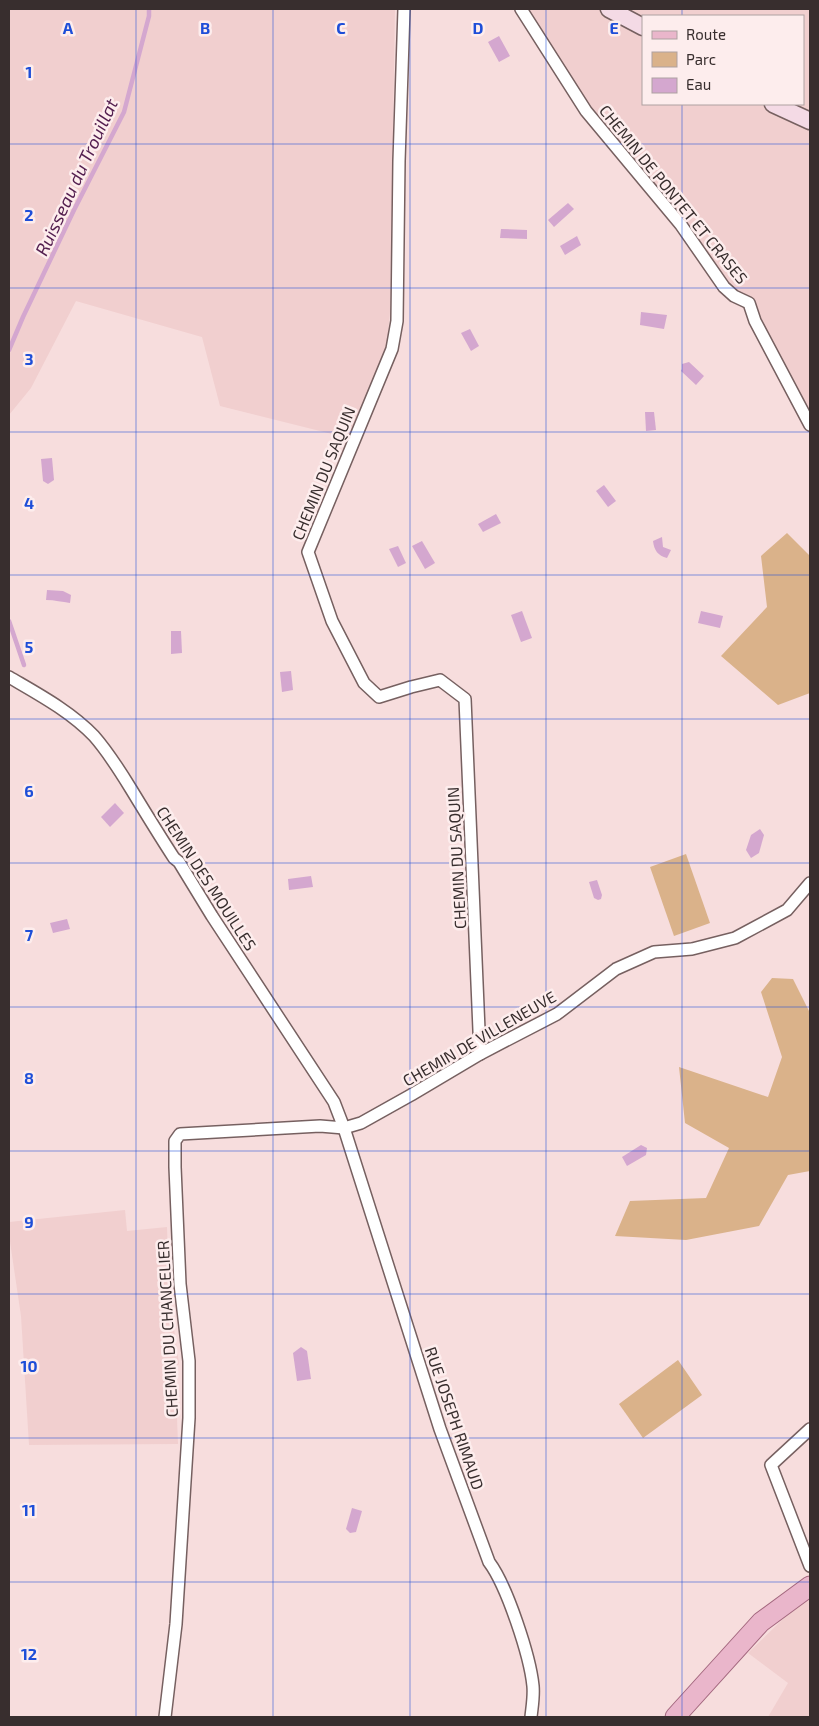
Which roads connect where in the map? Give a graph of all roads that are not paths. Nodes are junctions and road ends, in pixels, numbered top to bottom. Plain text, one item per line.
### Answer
1 (404, 9) edge
2 (521, 9) edge
3 (609, 9) edge
4 (642, 26) edge
5 (775, 105) edge
6 (798, 105) edge
7 (810, 110) edge
8 (810, 121) edge
9 (810, 425) edge
10 (9, 677) edge
11 (810, 883) edge
12 (480, 1054) junction
13 (344, 1128) junction
14 (810, 1429) edge
15 (810, 1566) edge
16 (810, 1586) edge
17 (165, 1717) edge
18 (531, 1717) edge
19 (675, 1717) edge

1 - 12 street, CHEMIN DU SAQUIN
2 - 9 street, CHEMIN DE PONTET ET CRASES
3 - 4 main road
5 - 8 main road
6 - 7 main road
10 - 13 street, CHEMIN DES MOUILLES
11 - 12 street, CHEMIN DE VILLENEUVE
12 - 13 street, CHEMIN DE VILLENEUVE
13 - 17 street, CHEMIN DU CHANCELIER
13 - 18 street, RUE JOSEPH RIMAUD
14 - 15 street
16 - 19 main road

